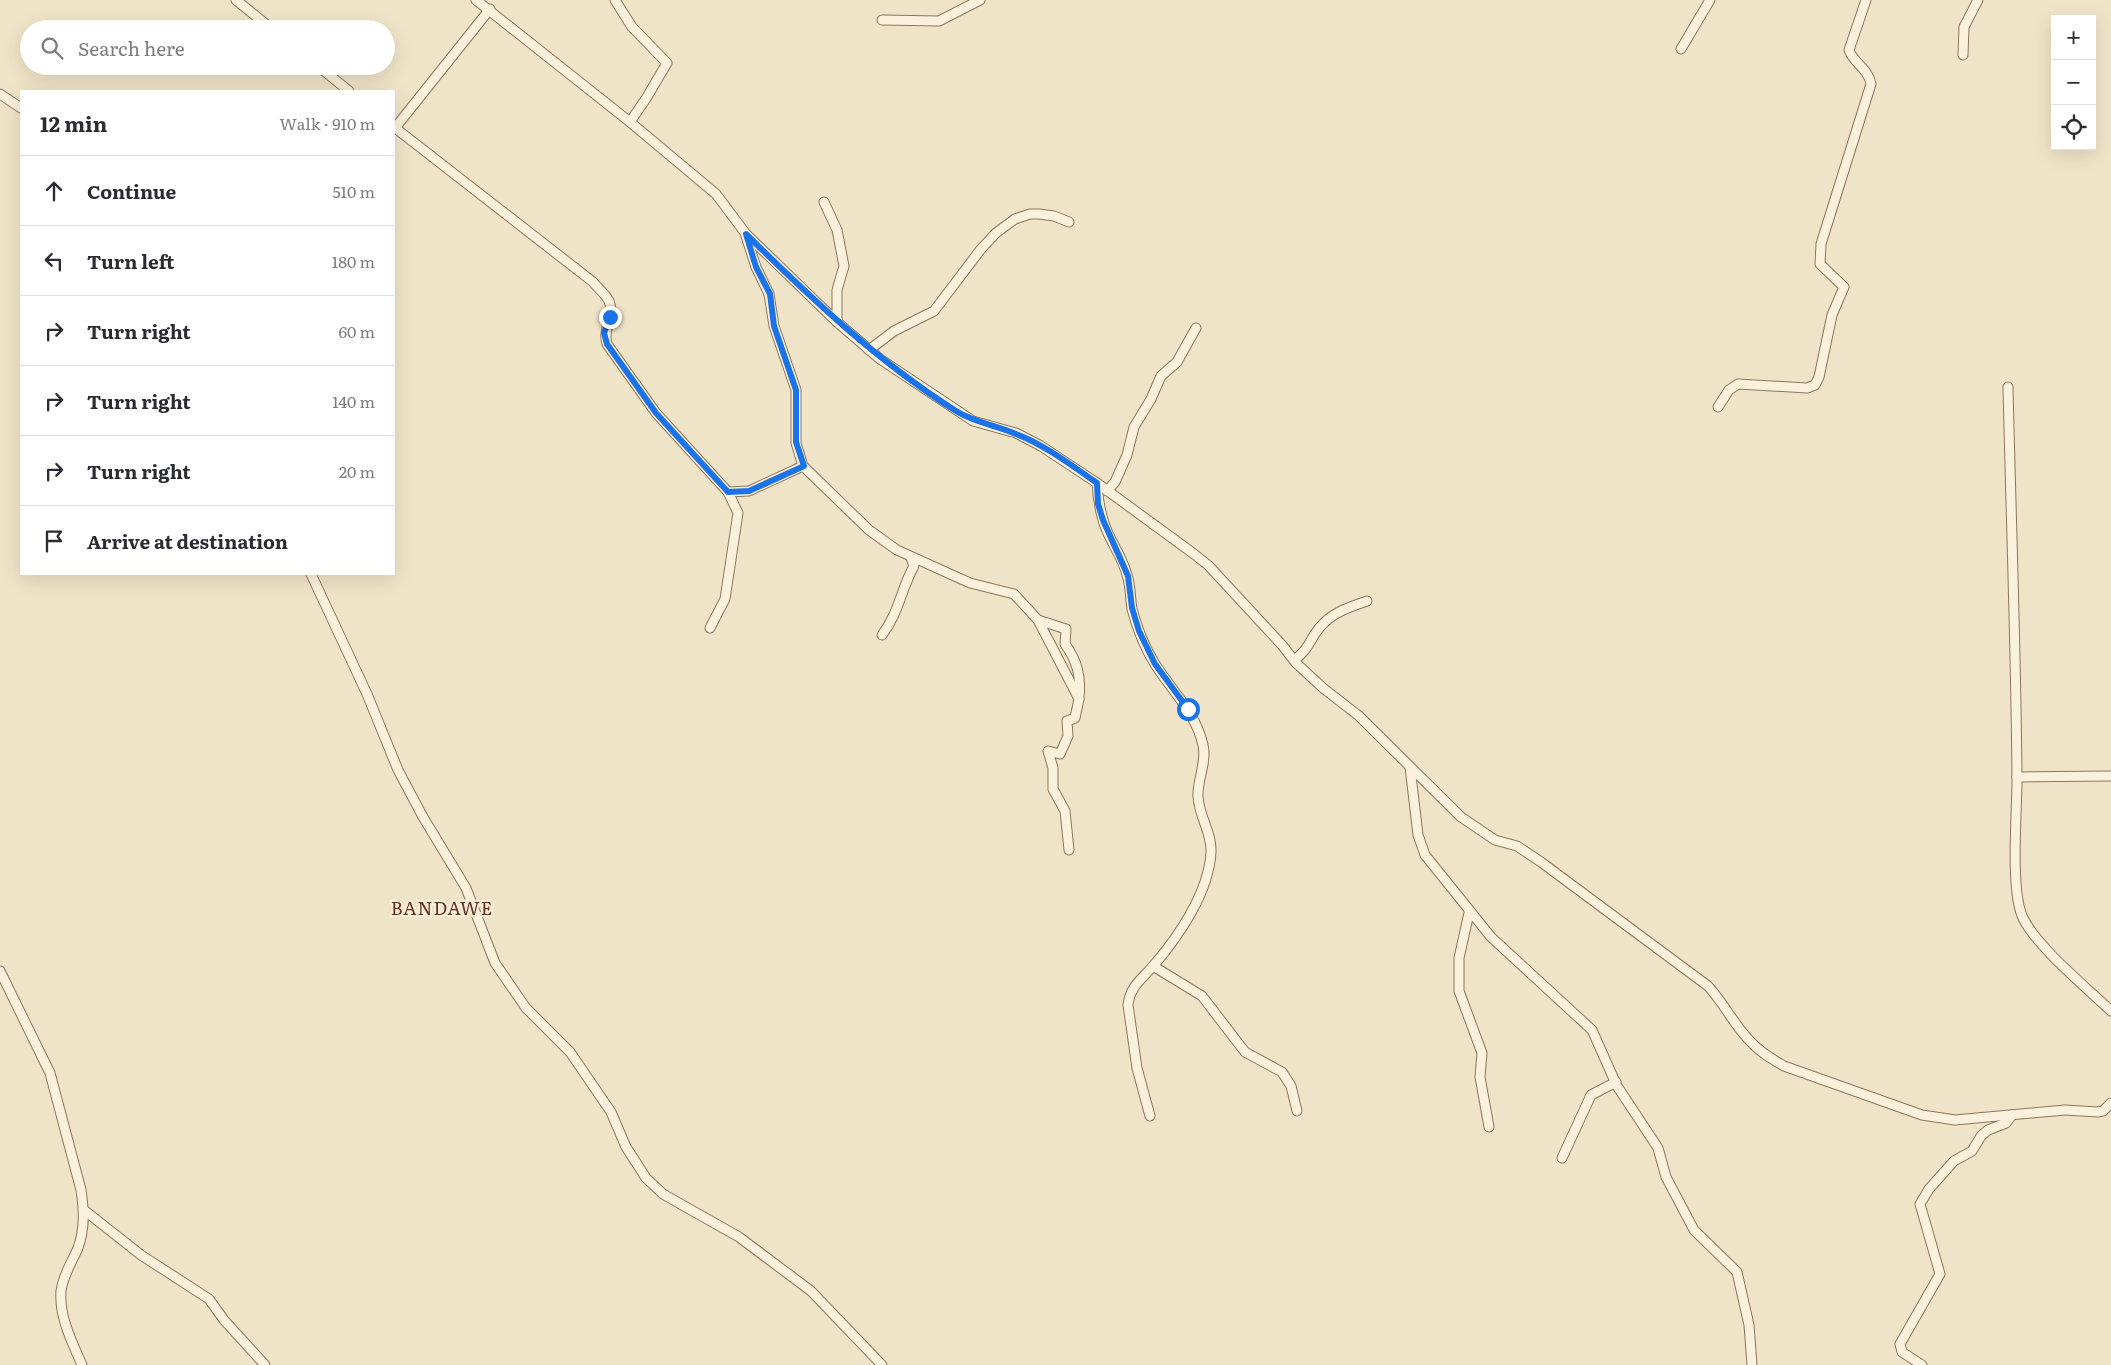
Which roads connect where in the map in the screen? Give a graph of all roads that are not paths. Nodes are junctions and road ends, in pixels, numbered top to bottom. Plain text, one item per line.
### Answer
1 (236, 0) edge
2 (476, 0) edge
3 (615, 0) edge
4 (980, 0) edge
5 (1710, 0) edge
6 (1866, 0) edge
7 (1978, 0) edge
8 (490, 9) junction
9 (261, 20) edge
10 (882, 20) dead end
11 (1681, 50) dead end
12 (1963, 55) dead end
13 (329, 75) edge
14 (348, 90) edge
15 (0, 94) edge
16 (20, 107) edge
17 (630, 122) junction
18 (395, 127) edge
19 (395, 129) edge
20 (824, 202) dead end
21 (1068, 222) dead end
22 (746, 234) junction
23 (837, 322) junction
24 (1196, 328) dead end
25 (869, 350) junction
26 (2008, 387) dead end
27 (1718, 407) dead end
28 (804, 466) junction
29 (1097, 483) junction
30 (1108, 491) junction
31 (728, 492) junction
32 (911, 558) junction
33 (311, 575) edge
34 (1367, 601) dead end
35 (1038, 620) junction
36 (710, 628) dead end
37 (882, 635) dead end
38 (1294, 660) junction
39 (1079, 699) junction
40 (1410, 767) junction
41 (2111, 776) edge
42 (2017, 777) junction
43 (1069, 850) dead end
44 (1469, 913) junction
45 (1153, 966) junction
46 (0, 972) edge
47 (2111, 1011) edge
48 (1616, 1082) junction
49 (2111, 1103) edge
50 (1297, 1111) dead end
51 (2012, 1115) junction
52 (1150, 1116) dead end
53 (1489, 1126) dead end
54 (1562, 1158) dead end
55 (84, 1210) junction
56 (876, 1363) edge
57 (82, 1365) edge
58 (265, 1365) edge
59 (1752, 1365) edge
60 (1922, 1365) edge

1 - 9 street
2 - 8 street
3 - 17 street
4 - 10 street
5 - 11 street
6 - 27 street
7 - 12 street
8 - 17 street
8 - 18 street
13 - 14 street
15 - 16 street
17 - 22 street
19 - 31 street
20 - 23 street
21 - 25 street
22 - 23 street
22 - 28 street
23 - 25 street
24 - 30 street
25 - 29 street
26 - 42 street
28 - 31 street
28 - 32 street
29 - 30 street
29 - 45 street
30 - 38 street
31 - 36 street
32 - 35 street
32 - 37 street
33 - 56 street
34 - 38 street
35 - 39 street
35 - 39 street
38 - 40 street
39 - 43 street
40 - 44 street
40 - 51 street
41 - 42 street
42 - 47 street
44 - 48 street
44 - 53 street
45 - 50 street
45 - 52 street
46 - 55 street
48 - 54 street
48 - 59 street
49 - 51 street
51 - 60 street
55 - 57 street
55 - 58 street

